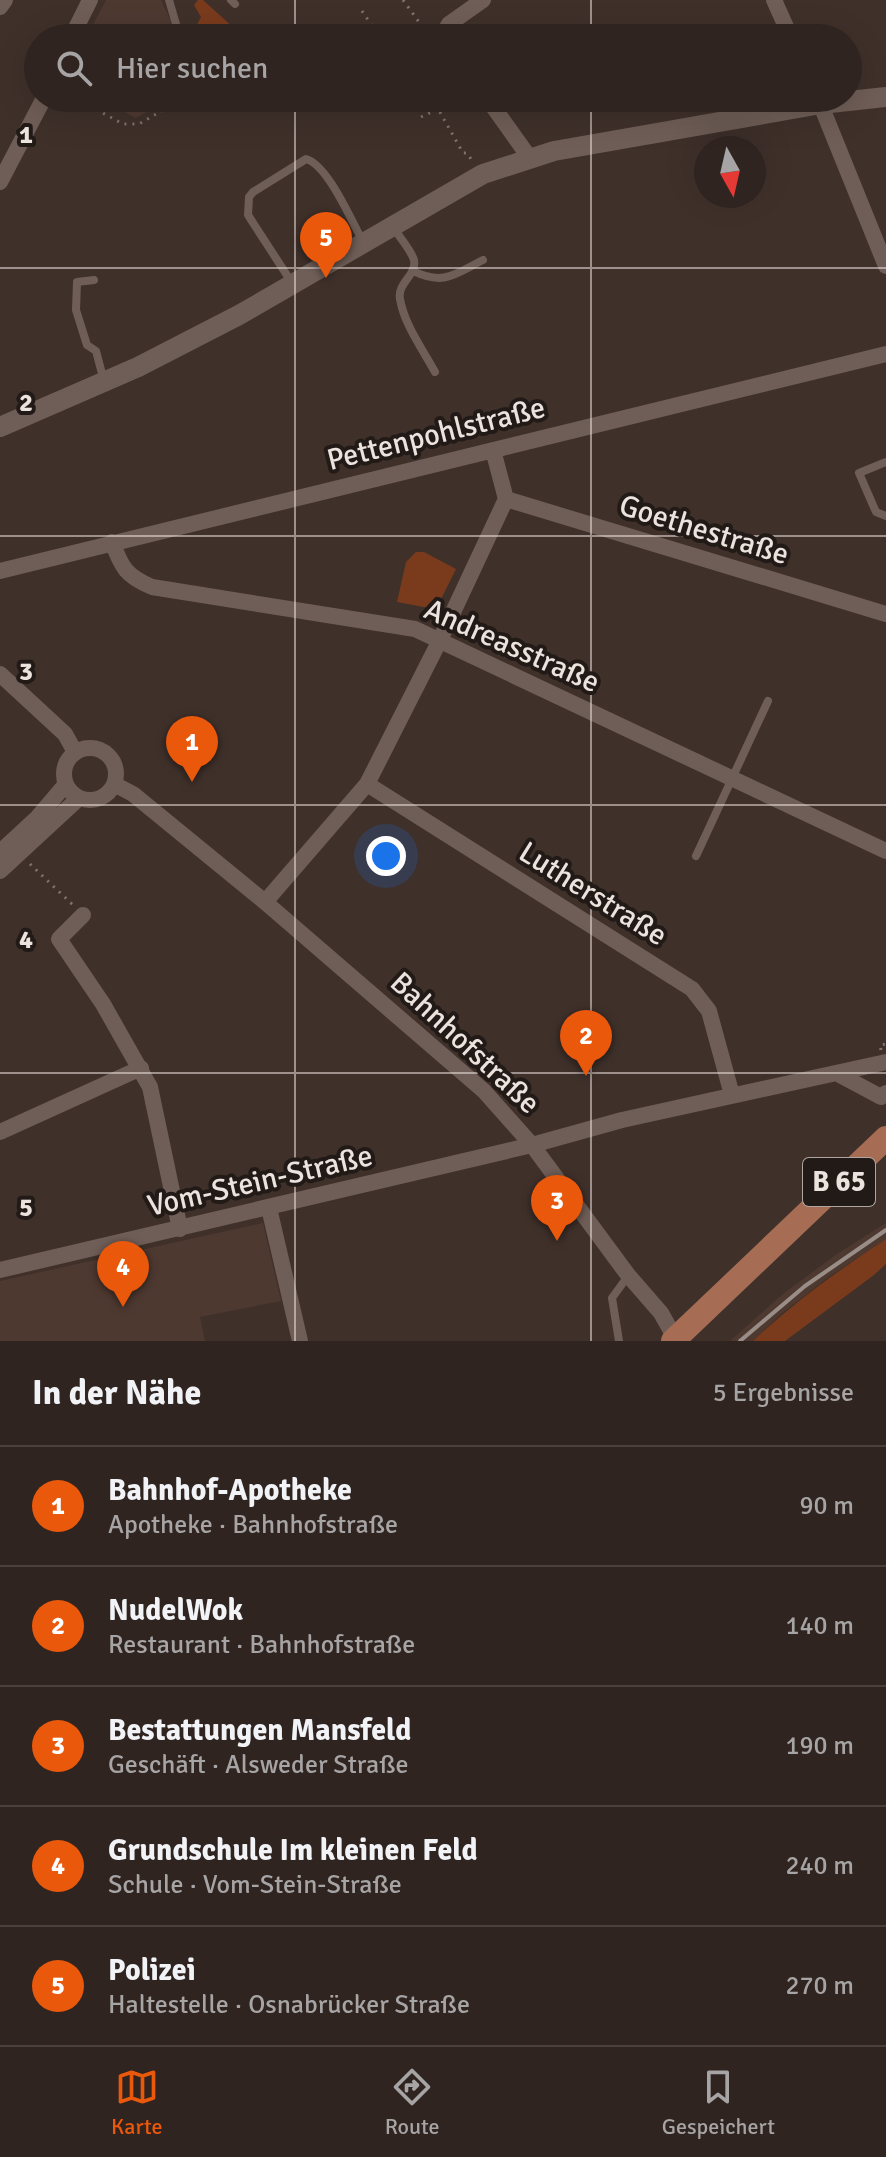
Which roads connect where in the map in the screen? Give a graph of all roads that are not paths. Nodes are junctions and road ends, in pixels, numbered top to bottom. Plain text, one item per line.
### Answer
1 (5, 0) edge
2 (90, 0) edge
3 (169, 0) edge
4 (483, 0) edge
5 (774, 0) edge
6 (0, 7) edge
7 (78, 24) edge
8 (176, 24) edge
9 (449, 24) edge
10 (785, 24) edge
11 (886, 97) edge
12 (862, 98) edge
13 (37, 112) edge
14 (497, 112) edge
15 (760, 112) edge
16 (824, 112) edge
17 (529, 157) junction
18 (0, 182) edge
19 (392, 225) junction
20 (363, 242) junction
21 (483, 260) dead end
22 (886, 266) edge
23 (413, 271) junction
24 (94, 280) dead end
25 (292, 283) junction
26 (886, 354) edge
27 (435, 372) dead end
28 (104, 381) junction
29 (0, 427) edge
30 (493, 450) junction
31 (886, 462) edge
32 (506, 499) junction
33 (886, 516) edge
34 (112, 542) junction
35 (0, 571) edge
36 (886, 614) edge
37 (440, 640) junction
38 (0, 674) edge
39 (768, 701) dead end
40 (75, 752) junction
41 (732, 778) junction
42 (66, 784) junction
43 (114, 784) junction
44 (367, 784) junction
45 (79, 798) junction
46 (886, 851) edge
47 (0, 852) edge
48 (696, 856) dead end
49 (0, 871) edge
50 (265, 902) junction
51 (83, 915) road end
52 (886, 1062) edge
53 (141, 1068) junction
54 (838, 1074) junction
55 (886, 1093) edge
56 (732, 1095) junction
57 (0, 1132) edge
58 (886, 1138) edge
59 (532, 1145) junction
60 (269, 1208) junction
61 (180, 1229) junction
62 (0, 1270) edge
63 (628, 1275) junction
64 (675, 1340) edge
65 (300, 1341) edge
66 (619, 1341) edge

1 - 6 street
2 - 7 street
3 - 8 lane
4 - 9 street
5 - 10 street
11 - 12 street
13 - 18 street
14 - 17 street
15 - 17 street
16 - 22 street
17 - 19 street
19 - 20 street
19 - 23 lane
20 - 25 street
20 - 25 lane
21 - 23 lane
23 - 27 lane
24 - 28 lane
25 - 28 street
26 - 30 street, Pettenpohlstraße
28 - 29 street
30 - 32 street
30 - 34 street, Pettenpohlstraße
31 - 33 lane
32 - 36 street, Goethestraße
32 - 37 street
34 - 35 street, Pettenpohlstraße
34 - 37 street, Andreasstraße
37 - 41 street, Andreasstraße
37 - 44 street
38 - 40 street
39 - 41 lane
40 - 42 street
40 - 43 street
41 - 46 street, Andreasstraße
41 - 48 lane
42 - 45 street
42 - 47 street
43 - 45 street
43 - 50 street, Bahnhofstraße
44 - 50 street
44 - 56 street, Lutherstraße
45 - 49 street
50 - 59 street, Bahnhofstraße
51 - 53 street
52 - 54 street, Bahnhofstraße
53 - 57 street
53 - 61 street
54 - 55 street
54 - 56 street, Bahnhofstraße
56 - 59 street, Bahnhofstraße
58 - 64 main road, B 65
59 - 60 street, Vom-Stein-Straße
59 - 63 street
60 - 61 street, Vom-Stein-Straße
60 - 65 street
61 - 62 street, Vom-Stein-Straße
63 - 64 street
63 - 66 lane

